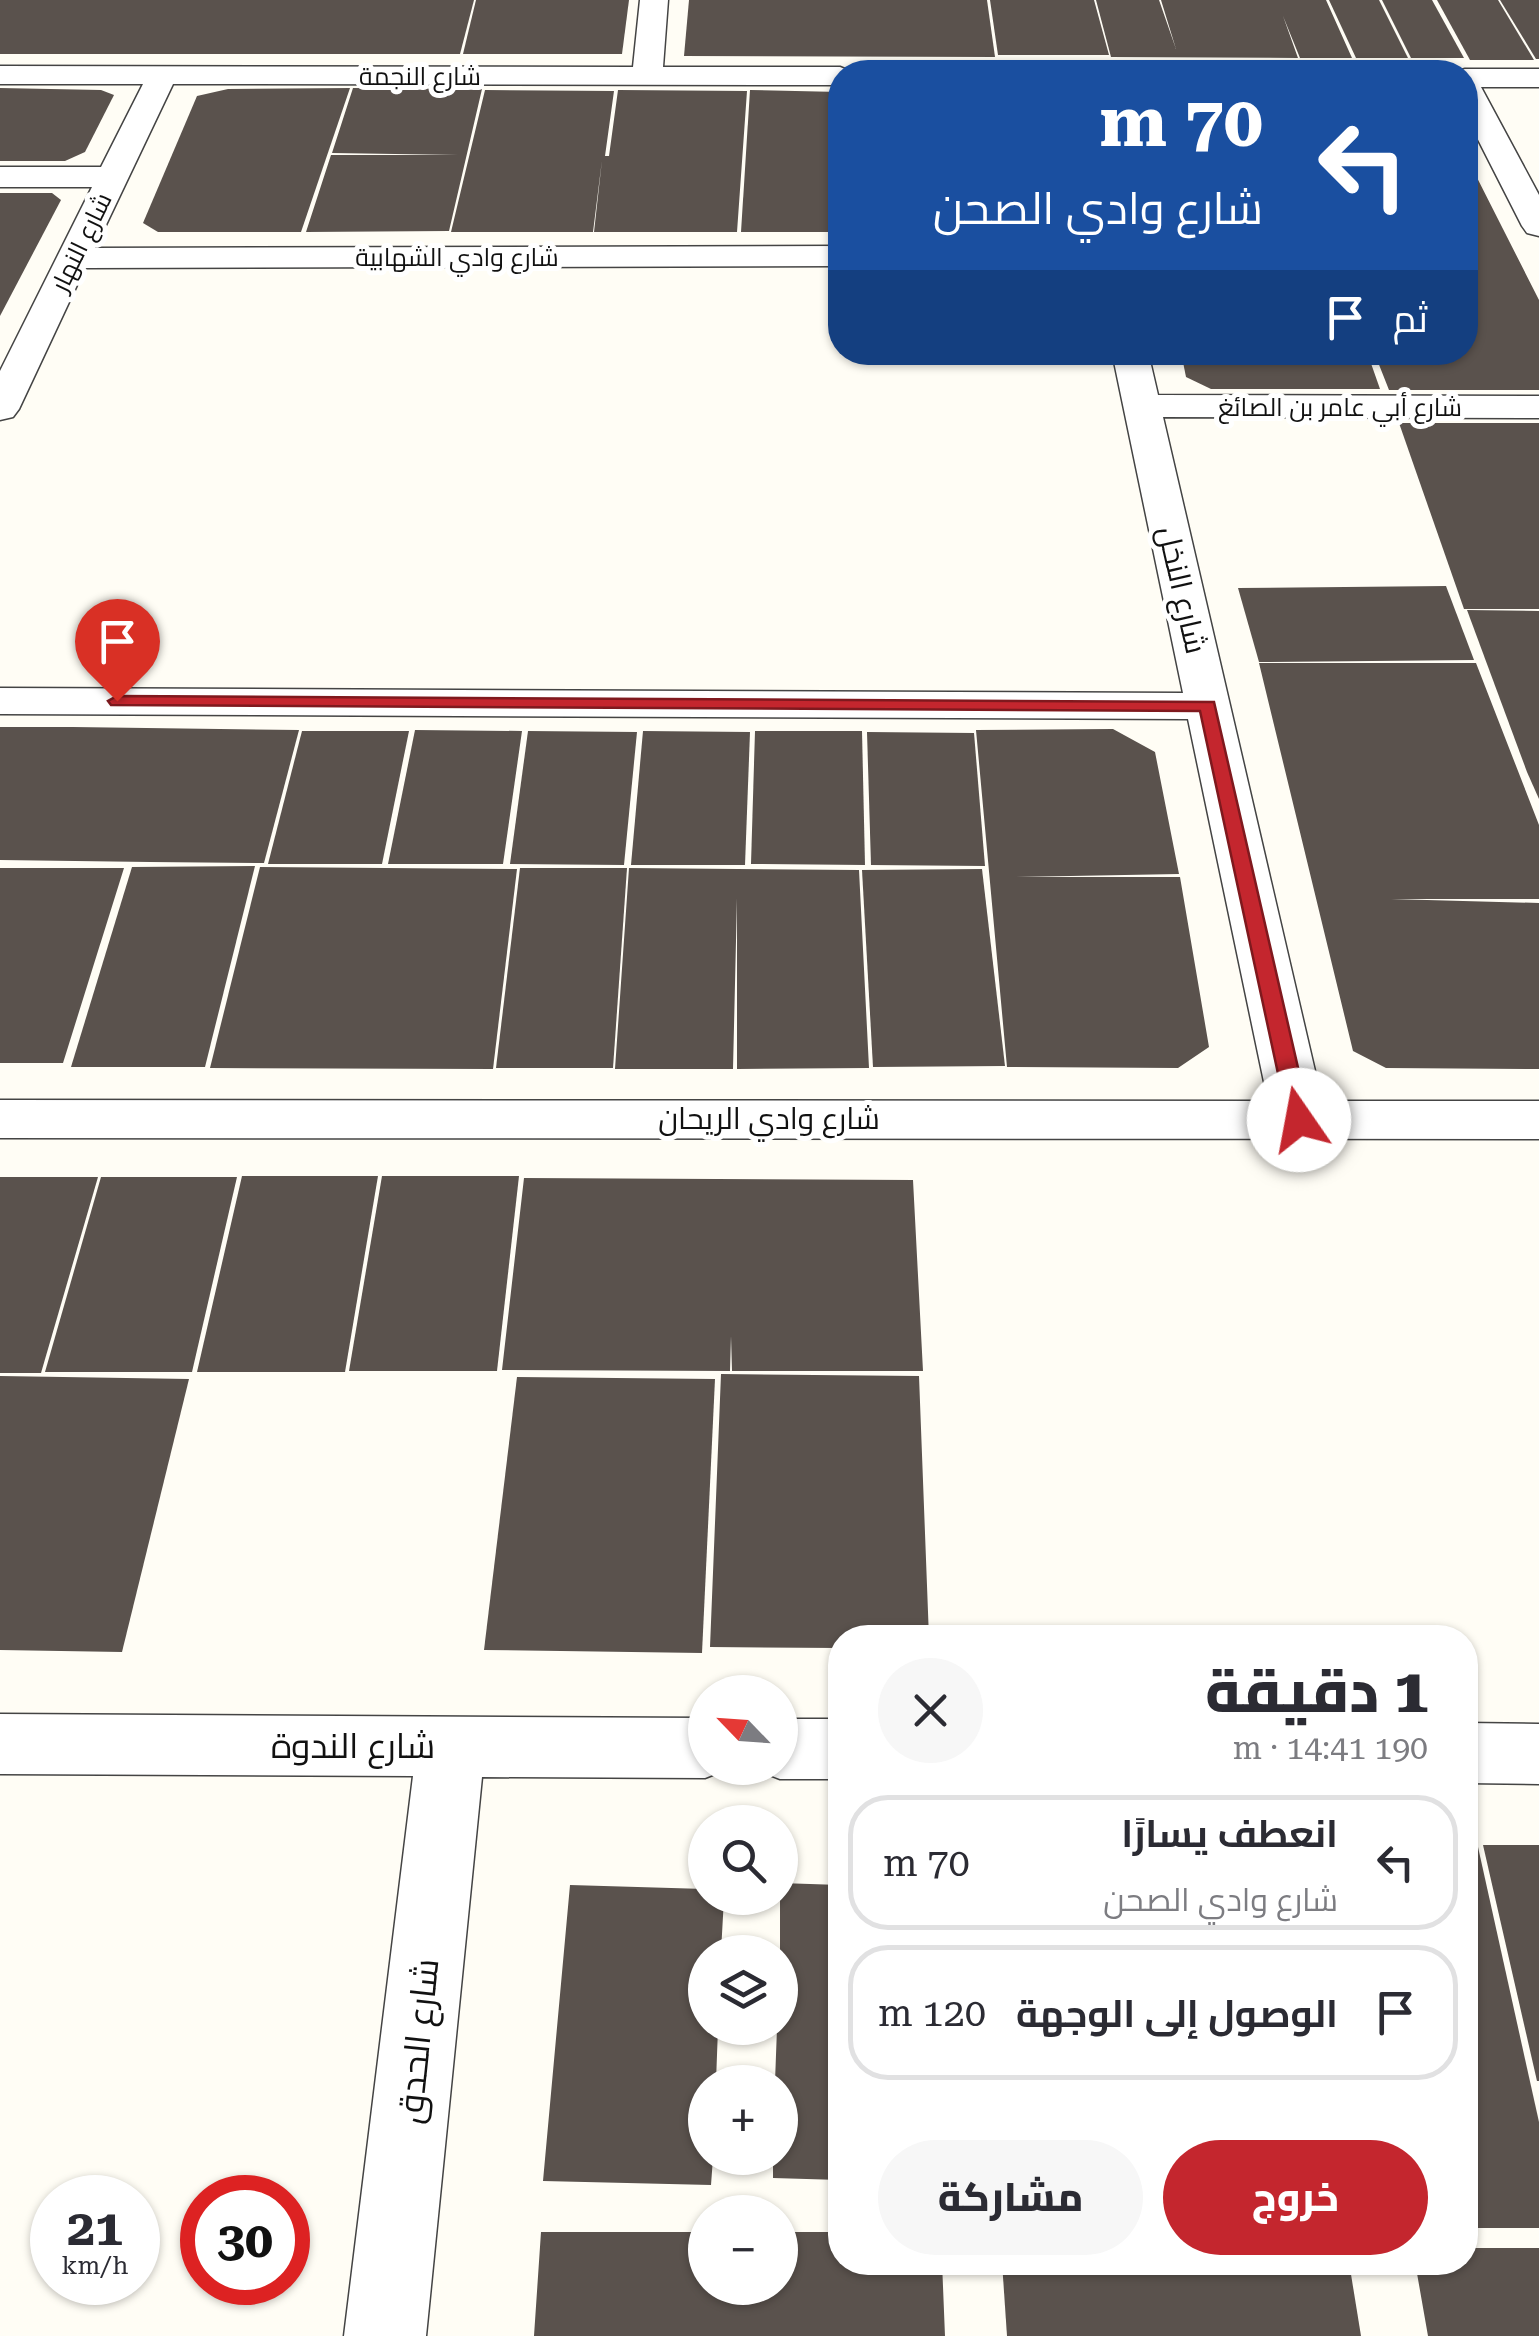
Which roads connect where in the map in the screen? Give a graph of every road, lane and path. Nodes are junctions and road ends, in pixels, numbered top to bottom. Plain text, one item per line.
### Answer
1 (654, 0) edge
2 (0, 75) edge
3 (162, 75) junction
4 (648, 76) junction
5 (828, 76) edge
6 (1539, 78) edge
7 (1478, 80) edge
8 (1478, 106) edge
9 (0, 177) edge
10 (113, 177) junction
11 (1539, 226) edge
12 (828, 256) edge
13 (73, 258) junction
14 (1133, 365) edge
15 (1142, 406) junction
16 (1539, 408) edge
17 (0, 409) edge
18 (0, 701) edge
19 (1208, 706) junction
20 (0, 1119) edge
21 (1299, 1120) junction
22 (1539, 1120) edge
23 (0, 1744) edge
24 (450, 1746) junction
25 (688, 1748) edge
26 (798, 1748) edge
27 (828, 1749) edge
28 (1478, 1753) edge
29 (1539, 1754) edge
30 (385, 2336) edge

1 - 4 street
2 - 3 street, شارع النجمة
3 - 4 street, شارع النجمة
3 - 10 street, شارع النهار
4 - 5 street, شارع النجمة
6 - 7 street
8 - 11 street
9 - 10 street
10 - 13 street, شارع النهار
12 - 13 street, شارع وادي الشهابية
13 - 17 street, شارع النهار
14 - 15 street, شارع النخل
15 - 16 street, شارع أبي عامر بن الصائغ
15 - 19 street, شارع النخل
18 - 19 street
19 - 21 street, شارع النخل
20 - 21 street, شارع وادي الريحان
21 - 22 street, شارع وادي الريحان
23 - 24 street, شارع الندوة
24 - 25 street, شارع الندوة
24 - 30 street, شارع الحدق
26 - 27 street
28 - 29 street

